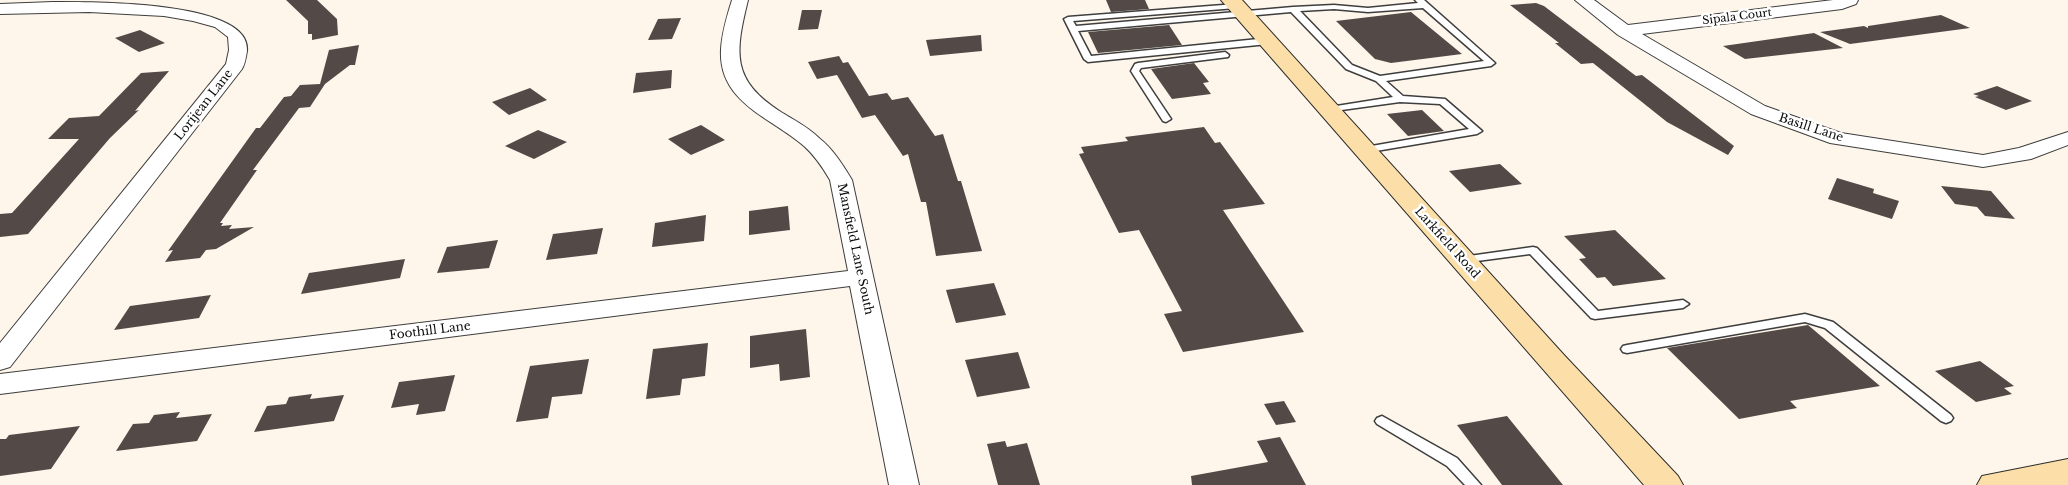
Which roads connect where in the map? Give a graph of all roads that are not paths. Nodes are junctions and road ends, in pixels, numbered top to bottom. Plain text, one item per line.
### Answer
1 (740, 0) edge
2 (1356, 0) edge
3 (1583, 0) edge
4 (1850, 0) edge
5 (1422, 2) edge
6 (1237, 7) edge
7 (1334, 7) junction
8 (0, 9) edge
9 (1293, 9) junction
10 (1624, 31) junction
11 (1268, 41) junction
12 (1224, 55) dead end
13 (1379, 79) junction
14 (1400, 100) junction
15 (1330, 110) junction
16 (1166, 119) dead end
17 (2068, 138) edge
18 (1364, 150) junction
19 (1462, 260) junction
20 (861, 277) junction
21 (1683, 304) dead end
22 (1627, 349) dead end
23 (0, 360) edge
24 (0, 384) edge
25 (1946, 418) dead end
26 (1382, 421) dead end
27 (2068, 472) edge
28 (904, 485) edge
29 (1474, 485) edge
30 (1665, 485) edge
31 (1995, 485) edge

1 - 20 street, Mansfield Lane South
2 - 7 lane
3 - 10 street, Basill Lane
4 - 10 street, Sipala Court
5 - 7 lane
5 - 13 lane
6 - 9 lane
6 - 11 main road, Larkfield Road
6 - 11 lane
7 - 9 lane
8 - 23 street, Lorijean Lane
9 - 13 lane
10 - 17 street, Basill Lane
11 - 15 main road, Larkfield Road
12 - 16 lane
13 - 14 lane
14 - 15 lane
14 - 18 lane
15 - 18 main road, Larkfield Road
18 - 19 main road, Larkfield Road
19 - 21 lane
19 - 30 main road, Larkfield Road
20 - 24 street, Foothill Lane
20 - 28 street, Mansfield Lane South
22 - 25 lane
26 - 29 lane
27 - 31 main road

